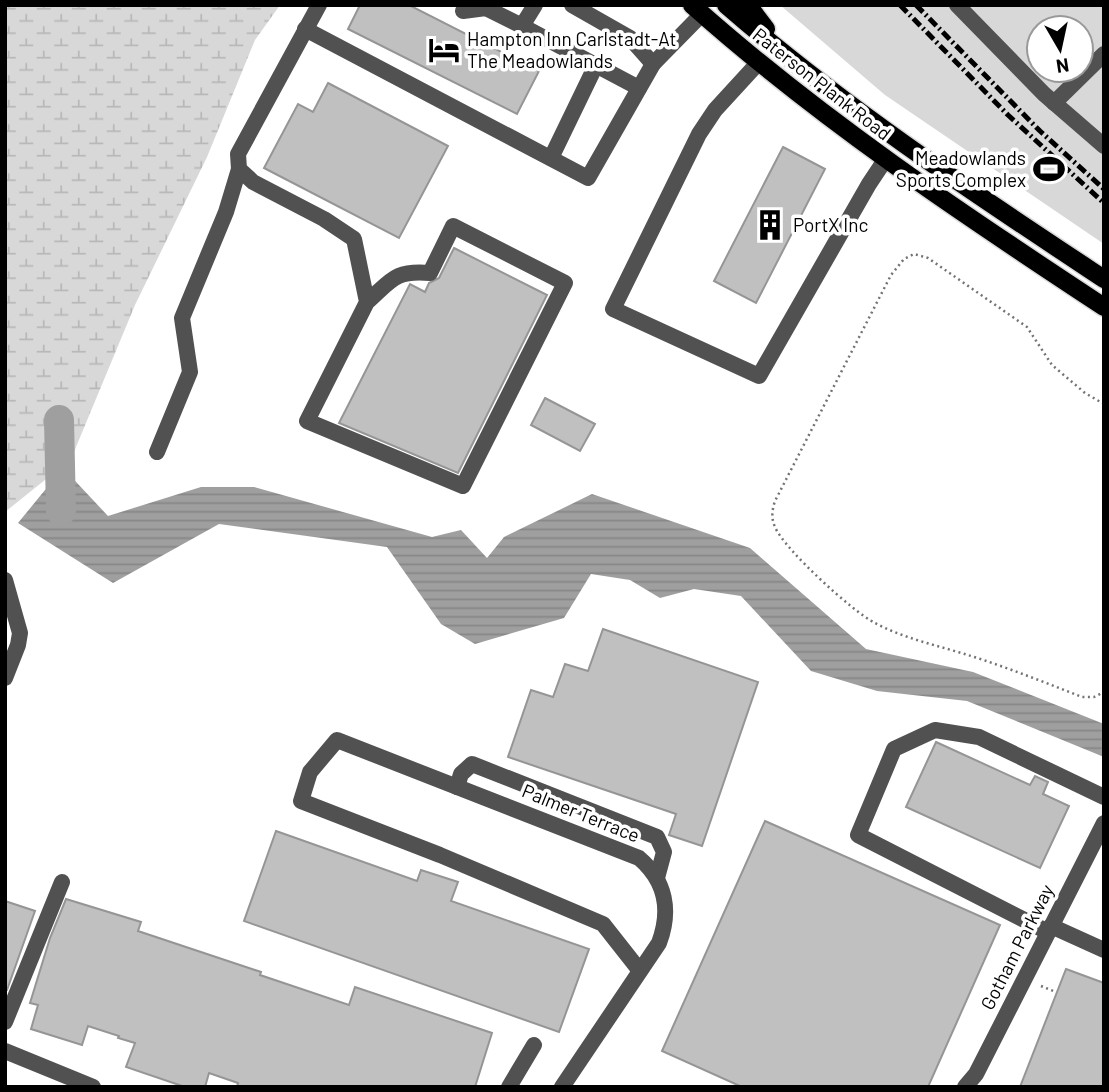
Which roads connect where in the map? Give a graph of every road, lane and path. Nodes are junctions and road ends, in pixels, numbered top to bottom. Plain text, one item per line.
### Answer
1 (319, 5) edge
2 (535, 5) edge
3 (572, 5) edge
4 (726, 5) edge
5 (748, 5) edge
6 (957, 5) edge
7 (483, 7) edge
8 (697, 10) edge
9 (463, 11) dead end
10 (523, 26) junction
11 (305, 29) junction
12 (1104, 54) edge
13 (787, 56) junction
14 (759, 62) junction
15 (653, 64) junction
16 (596, 65) junction
17 (639, 88) junction
18 (1054, 103) junction
19 (1104, 146) edge
20 (551, 158) junction
21 (885, 160) junction
22 (239, 169) junction
23 (1104, 279) edge
24 (367, 302) junction
25 (1104, 307) edge
26 (1104, 404) edge
27 (157, 452) dead end
28 (5, 580) edge
29 (5, 678) edge
30 (1104, 692) edge
31 (457, 787) junction
32 (1104, 797) edge
33 (1104, 823) edge
34 (657, 878) junction
35 (62, 882) dead end
36 (1050, 929) junction
37 (1104, 950) edge
38 (640, 971) junction
39 (1041, 986) dead end
40 (1056, 992) dead end
41 (5, 1022) edge
42 (534, 1045) dead end
43 (5, 1051) edge
44 (93, 1087) edge
45 (509, 1087) edge
46 (562, 1087) edge
47 (965, 1087) edge

1 - 11 street
2 - 10 street
3 - 15 street
4 - 13 main road, Paterson Plank Road
5 - 13 main road
6 - 18 street
7 - 9 street
7 - 10 street
8 - 14 main road, Paterson Plank Road
8 - 15 street
10 - 16 street
11 - 20 street
11 - 22 street
12 - 18 street
13 - 23 main road, Paterson Plank Road
14 - 21 main road, Paterson Plank Road
14 - 21 street
15 - 17 street
16 - 17 street
16 - 20 street
17 - 20 street
18 - 19 street
21 - 25 main road, Paterson Plank Road
22 - 24 street
22 - 27 street
24 - 24 street
26 - 30 path
28 - 29 street
31 - 34 street, Palmer Terrace
31 - 34 street
31 - 38 street, Palmer Terrace
32 - 36 street
33 - 36 street, Gotham Parkway
34 - 38 street
35 - 41 street
36 - 37 street
36 - 47 street, Gotham Parkway
38 - 46 street
39 - 40 path
42 - 45 street
43 - 44 street

